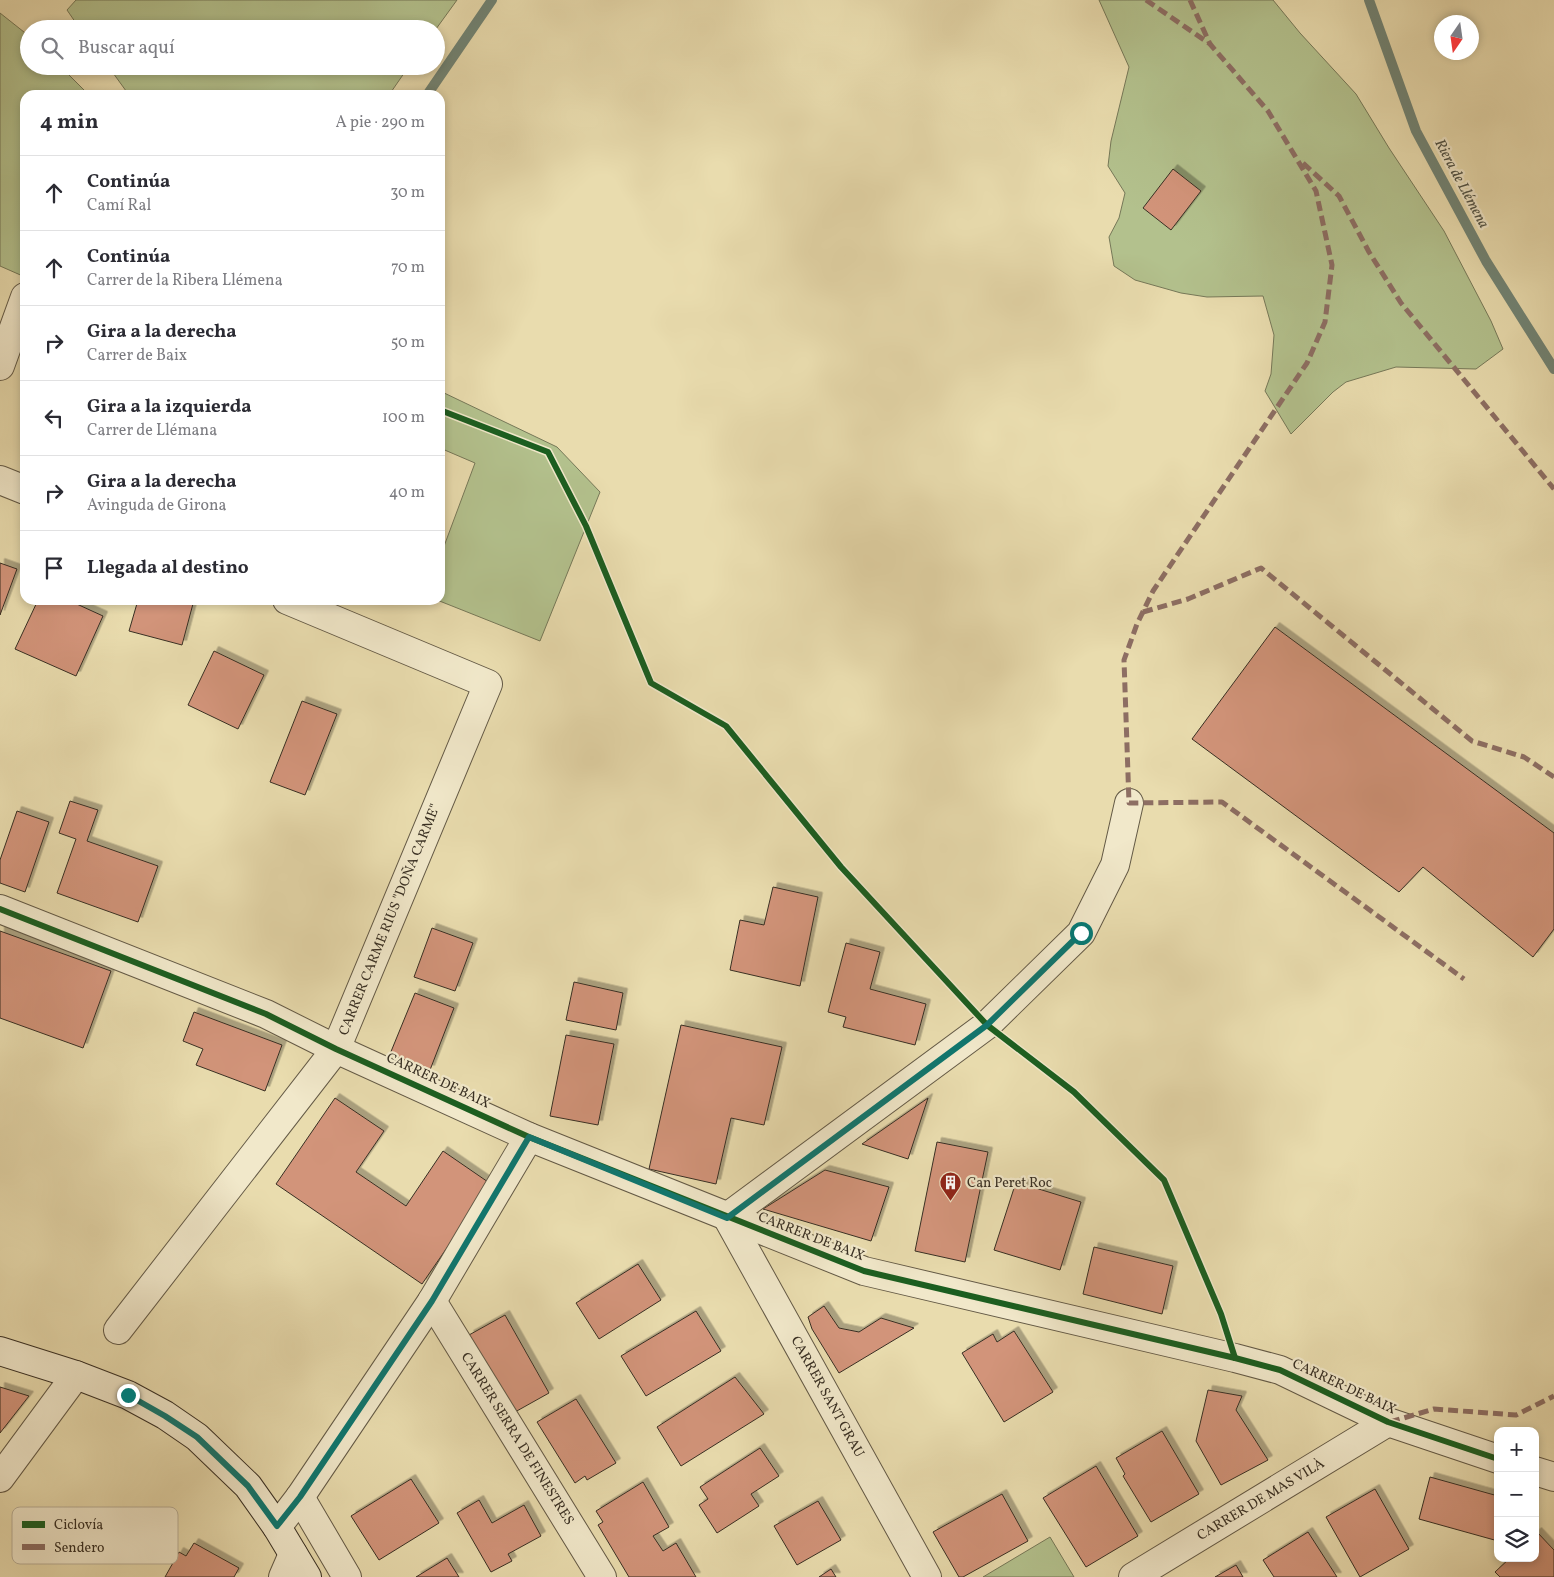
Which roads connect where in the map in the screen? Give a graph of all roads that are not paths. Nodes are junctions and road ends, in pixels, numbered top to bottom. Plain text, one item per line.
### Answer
1 (20, 311) edge
2 (0, 366) edge
3 (0, 480) edge
4 (20, 488) edge
5 (299, 605) edge
6 (1129, 803) dead end
7 (0, 909) edge
8 (336, 1049) junction
9 (529, 1137) junction
10 (727, 1218) junction
11 (432, 1301) junction
12 (118, 1330) dead end
13 (0, 1351) edge
14 (76, 1374) junction
15 (1388, 1422) junction
16 (1494, 1458) edge
17 (1538, 1472) edge
18 (1554, 1477) edge
19 (0, 1478) edge
20 (300, 1497) junction
21 (277, 1526) junction
22 (288, 1565) edge
23 (307, 1577) edge
24 (347, 1577) edge
25 (602, 1577) edge
26 (927, 1577) edge
27 (1133, 1577) edge

1 - 2 street
3 - 4 street
5 - 8 street, CARRER CARME RIUS "DOÑA CARME"
6 - 10 street
7 - 8 street, CARRER DE BAIX
8 - 9 street, CARRER DE BAIX
8 - 12 street, CARRER CARME RIUS "DOÑA CARME"
9 - 10 street, CARRER DE BAIX
9 - 11 street
10 - 15 street, CARRER DE BAIX
10 - 26 street, CARRER SANT GRAU
11 - 20 street
11 - 25 street, CARRER SERRA DE FINESTRES
13 - 14 street
14 - 19 street
14 - 21 street
15 - 16 street, CARRER DE BAIX
15 - 27 street, CARRER DE MAS VILÀ
17 - 18 street
20 - 21 street
20 - 24 street
21 - 22 street
22 - 23 street

